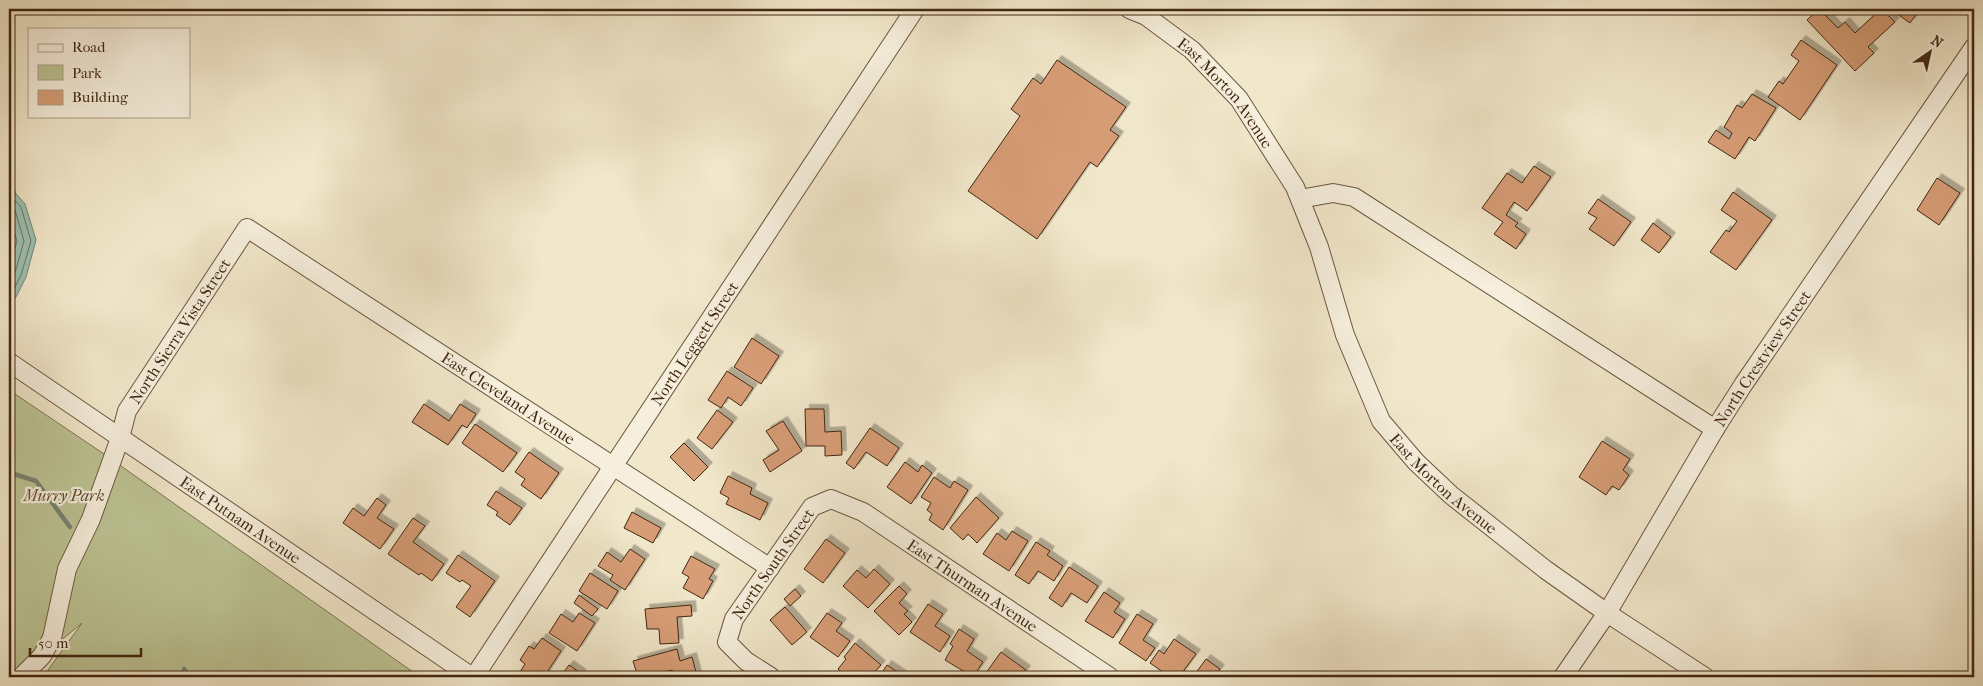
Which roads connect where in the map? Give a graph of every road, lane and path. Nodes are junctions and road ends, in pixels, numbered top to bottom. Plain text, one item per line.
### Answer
1 (915, 9) edge
2 (1129, 9) edge
3 (1974, 47) edge
4 (1300, 199) junction
5 (247, 228) joint
6 (9, 362) edge
7 (1715, 429) junction
8 (120, 438) junction
9 (613, 466) junction
10 (831, 499) joint
11 (770, 568) junction
12 (1607, 613) junction
13 (21, 677) edge
14 (473, 677) edge
15 (771, 677) edge
16 (1110, 677) edge
17 (1563, 677) edge
18 (1705, 677) edge

1 - 9 street, North Leggett Street
2 - 4 street, East Morton Avenue
3 - 7 street, North Crestview Street
4 - 7 street
4 - 12 street, East Morton Avenue
5 - 8 street, North Sierra Vista Street
5 - 9 street, East Cleveland Avenue
6 - 8 street, East Putnam Avenue
7 - 12 street, North Crestview Street
8 - 13 street, North Sierra Vista Street
8 - 14 street, East Putnam Avenue
9 - 11 street, East Cleveland Avenue
9 - 14 street, North Leggett Street
10 - 11 street, North South Street
10 - 16 street, East Thurman Avenue
11 - 15 street, North South Street
12 - 17 street, North Crestview Street
12 - 18 street, East Morton Avenue

